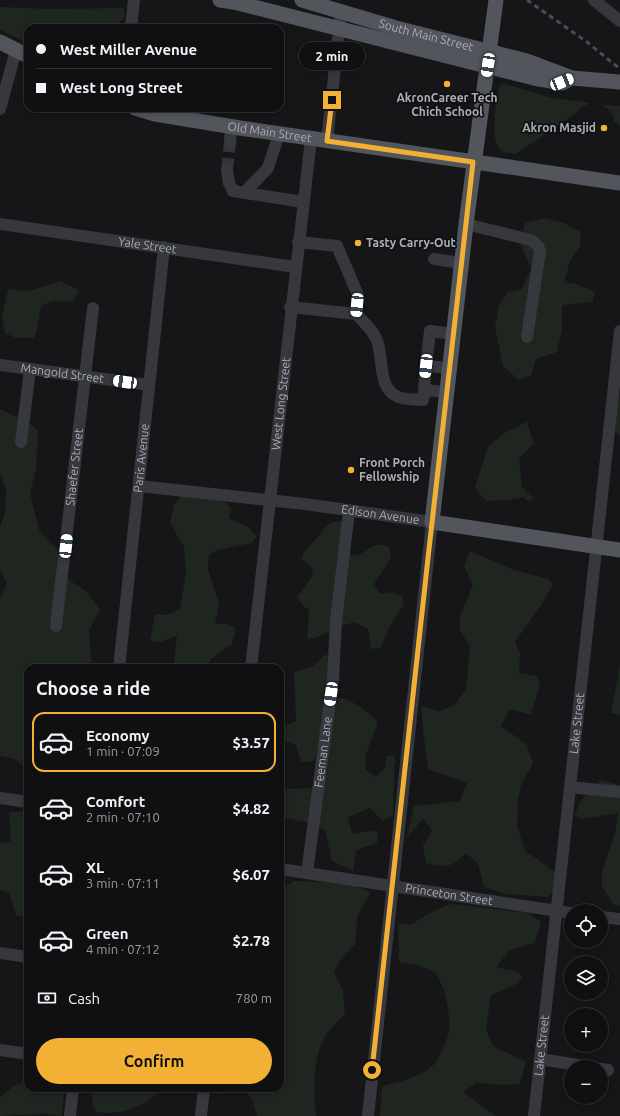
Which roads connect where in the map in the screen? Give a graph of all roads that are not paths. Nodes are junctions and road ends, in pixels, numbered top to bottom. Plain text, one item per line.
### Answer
1 (134, 0) edge
2 (220, 0) edge
3 (302, 0) edge
4 (496, 0) edge
5 (594, 0) edge
6 (341, 12) junction
7 (620, 21) edge
8 (131, 24) edge
9 (339, 29) junction
10 (0, 42) edge
11 (22, 53) edge
12 (489, 59) junction
13 (620, 82) edge
14 (0, 109) edge
15 (148, 112) edge
16 (231, 127) junction
17 (279, 134) junction
18 (311, 139) junction
19 (327, 141) junction
20 (230, 143) tunnel mouth
21 (473, 162) junction
22 (227, 170) tunnel mouth
23 (620, 183) edge
24 (244, 193) junction
25 (303, 202) junction
26 (0, 224) edge
27 (466, 224) junction
28 (298, 242) junction
29 (164, 248) junction
30 (434, 260) dead end
31 (461, 263) junction
32 (295, 267) junction
33 (93, 308) dead end
34 (290, 308) junction
35 (356, 314) junction
36 (620, 331) edge
37 (453, 334) junction
38 (527, 337) dead end
39 (0, 365) edge
40 (426, 366) junction
41 (449, 368) junction
42 (30, 369) junction
43 (85, 377) junction
44 (149, 385) junction
45 (424, 390) junction
46 (447, 392) junction
47 (20, 442) dead end
48 (139, 486) junction
49 (271, 501) junction
50 (348, 511) junction
51 (432, 522) junction
52 (597, 547) junction
53 (620, 550) edge
54 (56, 626) dead end
55 (119, 664) edge
56 (251, 664) edge
57 (570, 786) junction
58 (620, 792) edge
59 (0, 798) edge
60 (24, 801) edge
61 (284, 870) edge
62 (307, 873) junction
63 (392, 887) junction
64 (556, 911) junction
65 (564, 912) edge
66 (608, 918) edge
67 (620, 920) edge
68 (0, 953) edge
69 (24, 956) edge
70 (0, 1050) edge
71 (24, 1053) edge
72 (540, 1059) junction
73 (564, 1063) edge
74 (73, 1092) edge
75 (204, 1092) edge
76 (70, 1116) edge
77 (201, 1116) edge
78 (368, 1116) edge
79 (534, 1116) edge

1 - 8 street
2 - 9 main road, South Main Street
3 - 6 main road, South Main Street
4 - 12 main road
5 - 7 street
6 - 9 street
6 - 12 main road, South Main Street
9 - 12 main road, South Main Street
9 - 19 street
10 - 11 main road
11 - 14 street
12 - 13 main road, South Main Street
12 - 21 main road
15 - 16 main road, Old Main Street
16 - 17 main road, Old Main Street
16 - 20 street
17 - 18 main road, Old Main Street
17 - 24 street
18 - 19 main road, Old Main Street
18 - 25 street, West Long Street
19 - 21 main road, Old Main Street
21 - 23 main road, Old Main Street
21 - 27 main road
22 - 24 street
24 - 25 street
25 - 28 street, West Long Street
26 - 29 street, Yale Street
27 - 31 main road
27 - 38 street
28 - 32 street, West Long Street
28 - 35 street
29 - 32 street, Yale Street
29 - 44 street, Paris Avenue
30 - 31 street
31 - 37 main road
32 - 34 street, West Long Street
33 - 43 street, Shaefer Street
34 - 35 street
34 - 49 street, West Long Street
35 - 45 street
36 - 52 street, Lake Street
37 - 40 street
37 - 41 main road
39 - 42 street, Mangold Street
40 - 41 street
40 - 45 street
41 - 46 main road
42 - 43 street, Mangold Street
42 - 47 street
43 - 44 street, Mangold Street
43 - 54 street, Shaefer Street
44 - 48 street, Paris Avenue
45 - 46 street
46 - 51 main road
48 - 49 street, Edison Avenue
48 - 55 street, Paris Avenue
49 - 50 street, Edison Avenue
49 - 56 street, West Long Street
50 - 51 street, Edison Avenue
50 - 62 street, Feeman Lane
51 - 52 main road, Edison Avenue
51 - 63 street
52 - 53 main road, Edison Avenue
52 - 57 street, Lake Street
57 - 58 street
57 - 64 street, Lake Street
59 - 60 street
61 - 62 street, Princeton Street
62 - 63 street, Princeton Street
63 - 64 street, Princeton Street
63 - 78 street
64 - 65 street, Princeton Street
64 - 72 street, Lake Street
66 - 67 street
68 - 69 street
70 - 71 street
72 - 73 street
72 - 79 street, Lake Street
74 - 76 street
75 - 77 street

